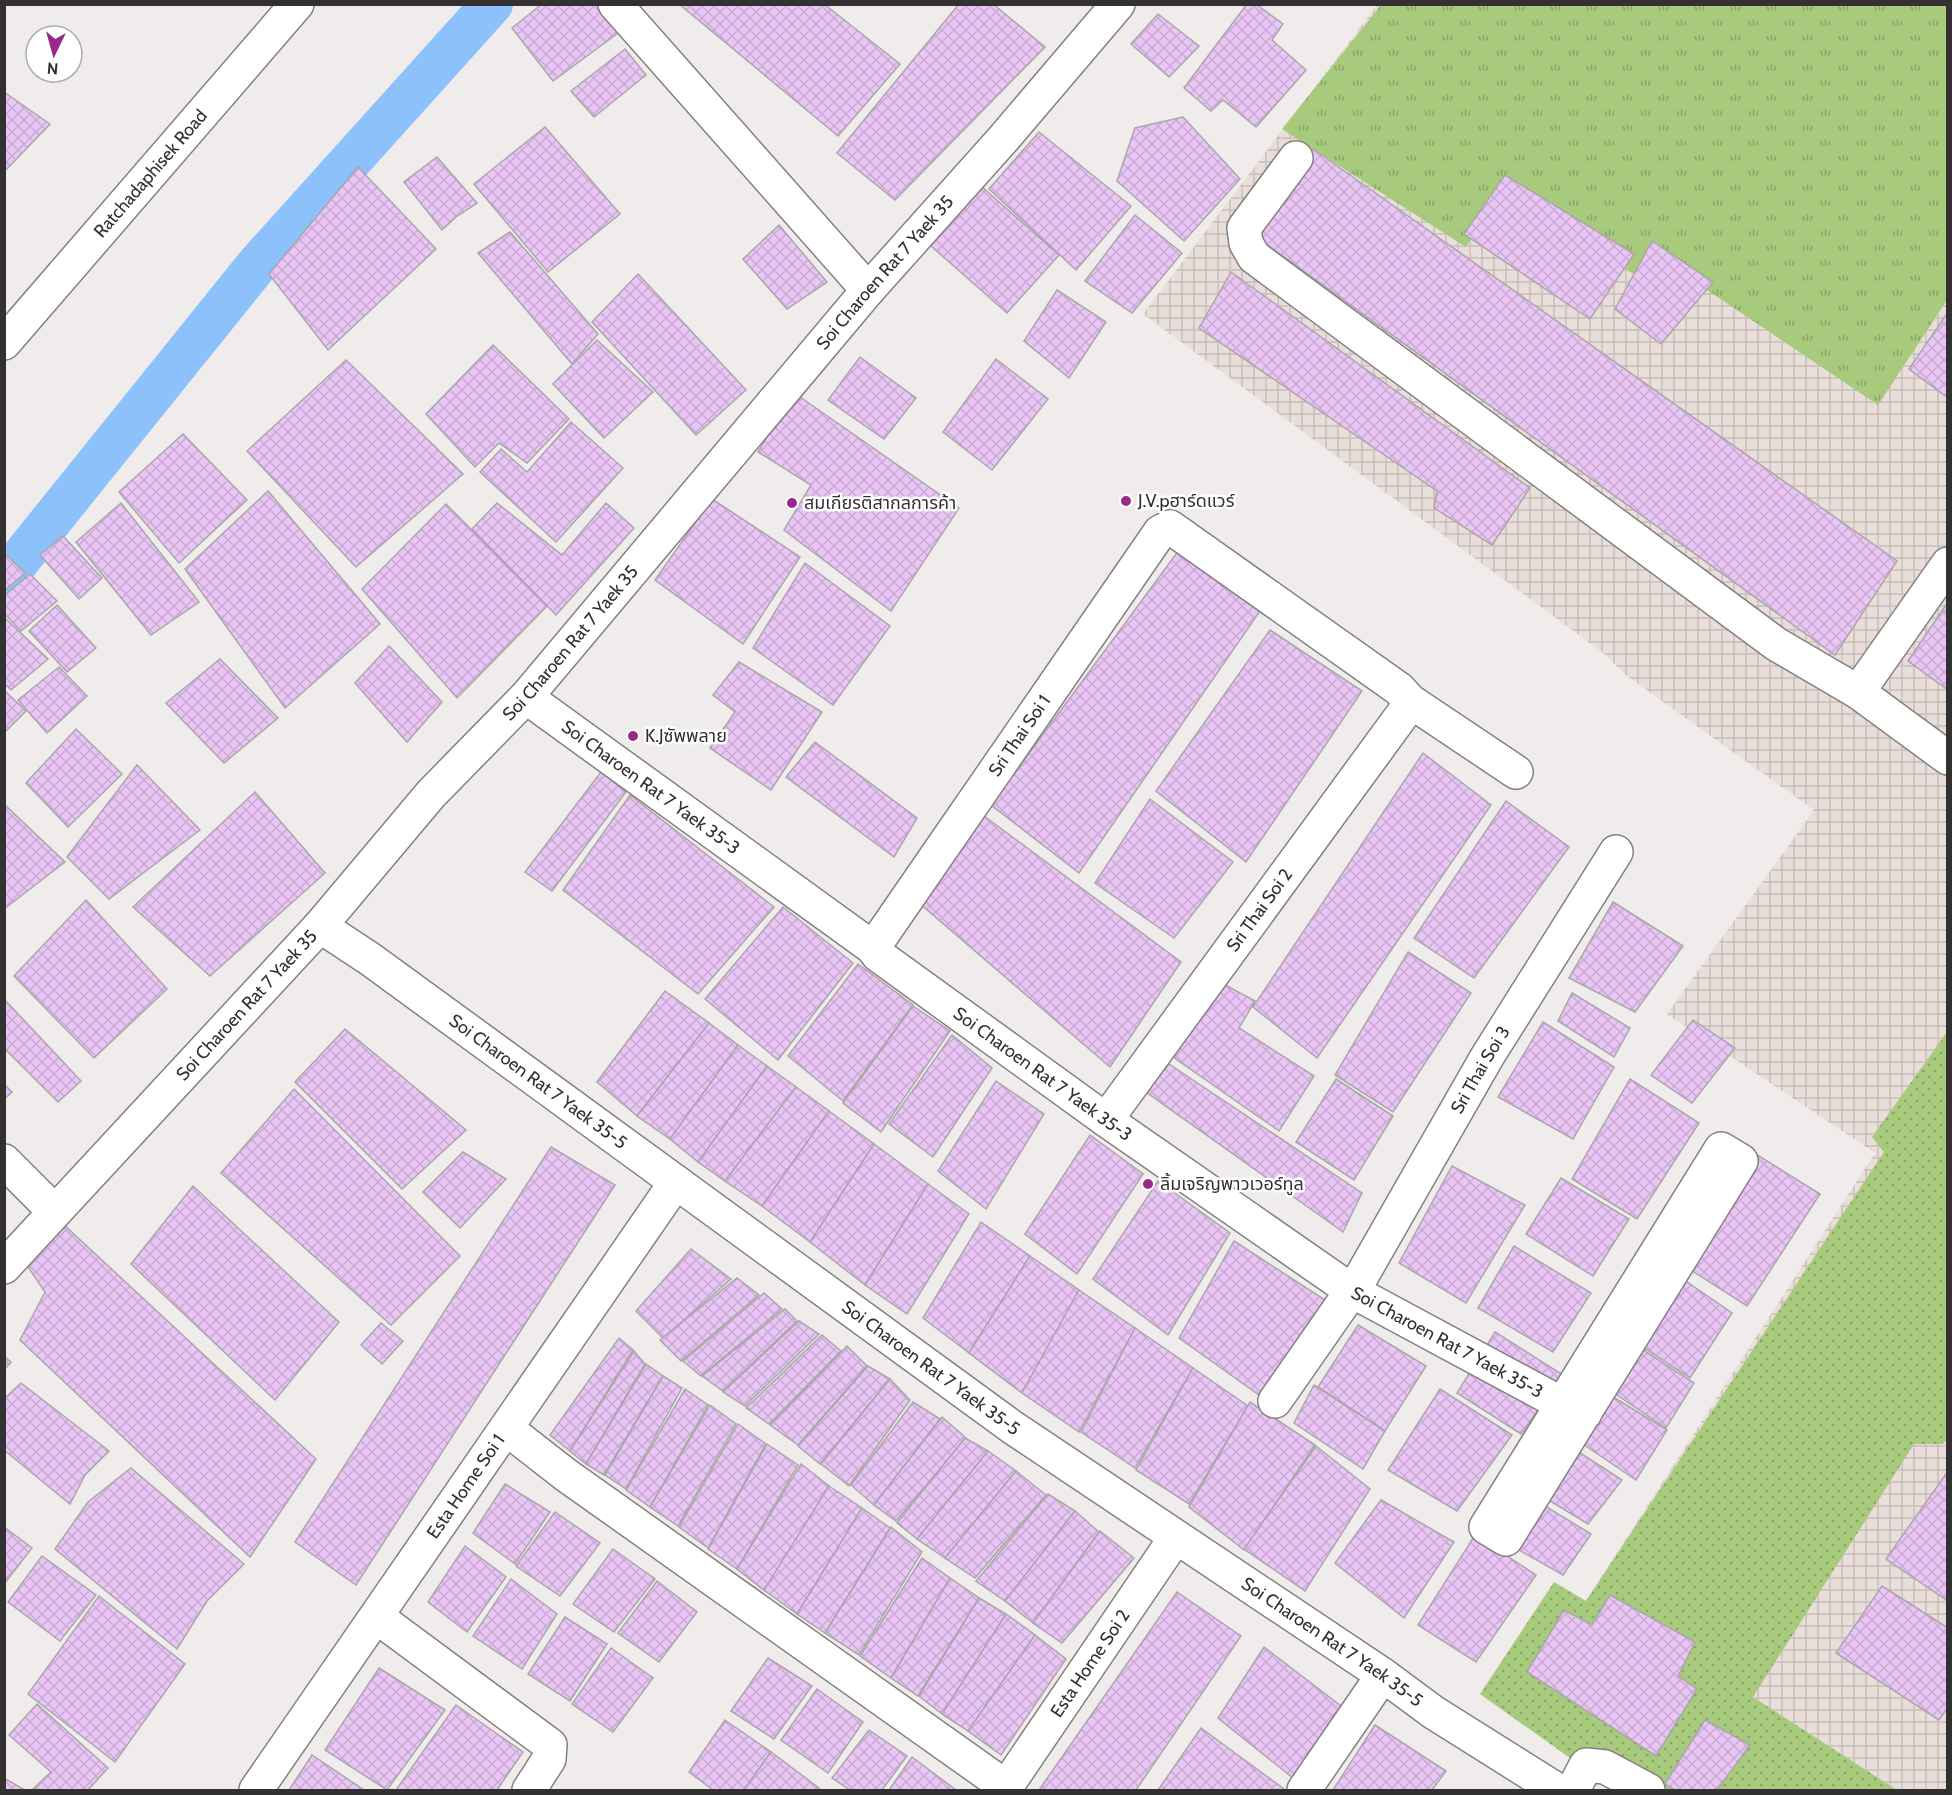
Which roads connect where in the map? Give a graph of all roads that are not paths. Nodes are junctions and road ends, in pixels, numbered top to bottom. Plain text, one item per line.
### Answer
1 (297, 4) edge
2 (615, 4) edge
3 (1118, 4) edge
4 (1296, 158) dead end
5 (868, 290) junction
6 (4, 343) edge
7 (1947, 564) edge
8 (1858, 692) junction
9 (526, 697) junction
10 (1410, 701) junction
11 (1947, 758) edge
12 (1516, 772) dead end
13 (1616, 852) dead end
14 (320, 926) junction
15 (873, 948) junction
16 (1106, 1120) junction
17 (4, 1161) edge
18 (676, 1182) junction
19 (54, 1211) junction
20 (4, 1267) edge
21 (1352, 1291) junction
22 (1275, 1401) dead end
23 (1573, 1408) junction
24 (507, 1429) junction
25 (1176, 1537) junction
26 (376, 1617) junction
27 (1383, 1675) junction
28 (1545, 1787) edge
29 (1005, 1789) edge
30 (256, 1791) edge
31 (529, 1791) edge
32 (1304, 1791) edge
33 (1573, 1791) edge
34 (1648, 1791) edge

1 - 6 street, Ratchadaphisek Road
2 - 5 street
3 - 5 street, Soi Charoen Rat 7 Yaek 35
4 - 8 street
5 - 9 street, Soi Charoen Rat 7 Yaek 35
7 - 8 street
8 - 11 street
9 - 14 street, Soi Charoen Rat 7 Yaek 35
9 - 15 street, Soi Charoen Rat 7 Yaek 35-3
10 - 12 street
10 - 15 street, Sri Thai Soi 1
10 - 16 street, Sri Thai Soi 2
13 - 21 street, Sri Thai Soi 3
14 - 18 street, Soi Charoen Rat 7 Yaek 35-5
14 - 19 street, Soi Charoen Rat 7 Yaek 35
15 - 16 street, Soi Charoen Rat 7 Yaek 35-3
16 - 21 street, Soi Charoen Rat 7 Yaek 35-3
17 - 19 street
18 - 24 street, Esta Home Soi 1
18 - 25 street, Soi Charoen Rat 7 Yaek 35-5
19 - 20 street, Soi Charoen Rat 7 Yaek 35
21 - 22 street, Sri Thai Soi 3
21 - 23 street, Soi Charoen Rat 7 Yaek 35-3
23 - 23 street
24 - 26 street, Esta Home Soi 1
24 - 29 street
25 - 27 street, Soi Charoen Rat 7 Yaek 35-5
25 - 29 street, Esta Home Soi 2
26 - 30 street, Esta Home Soi 1
26 - 31 street
27 - 28 street, Soi Charoen Rat 7 Yaek 35-5
27 - 32 street
33 - 34 street

